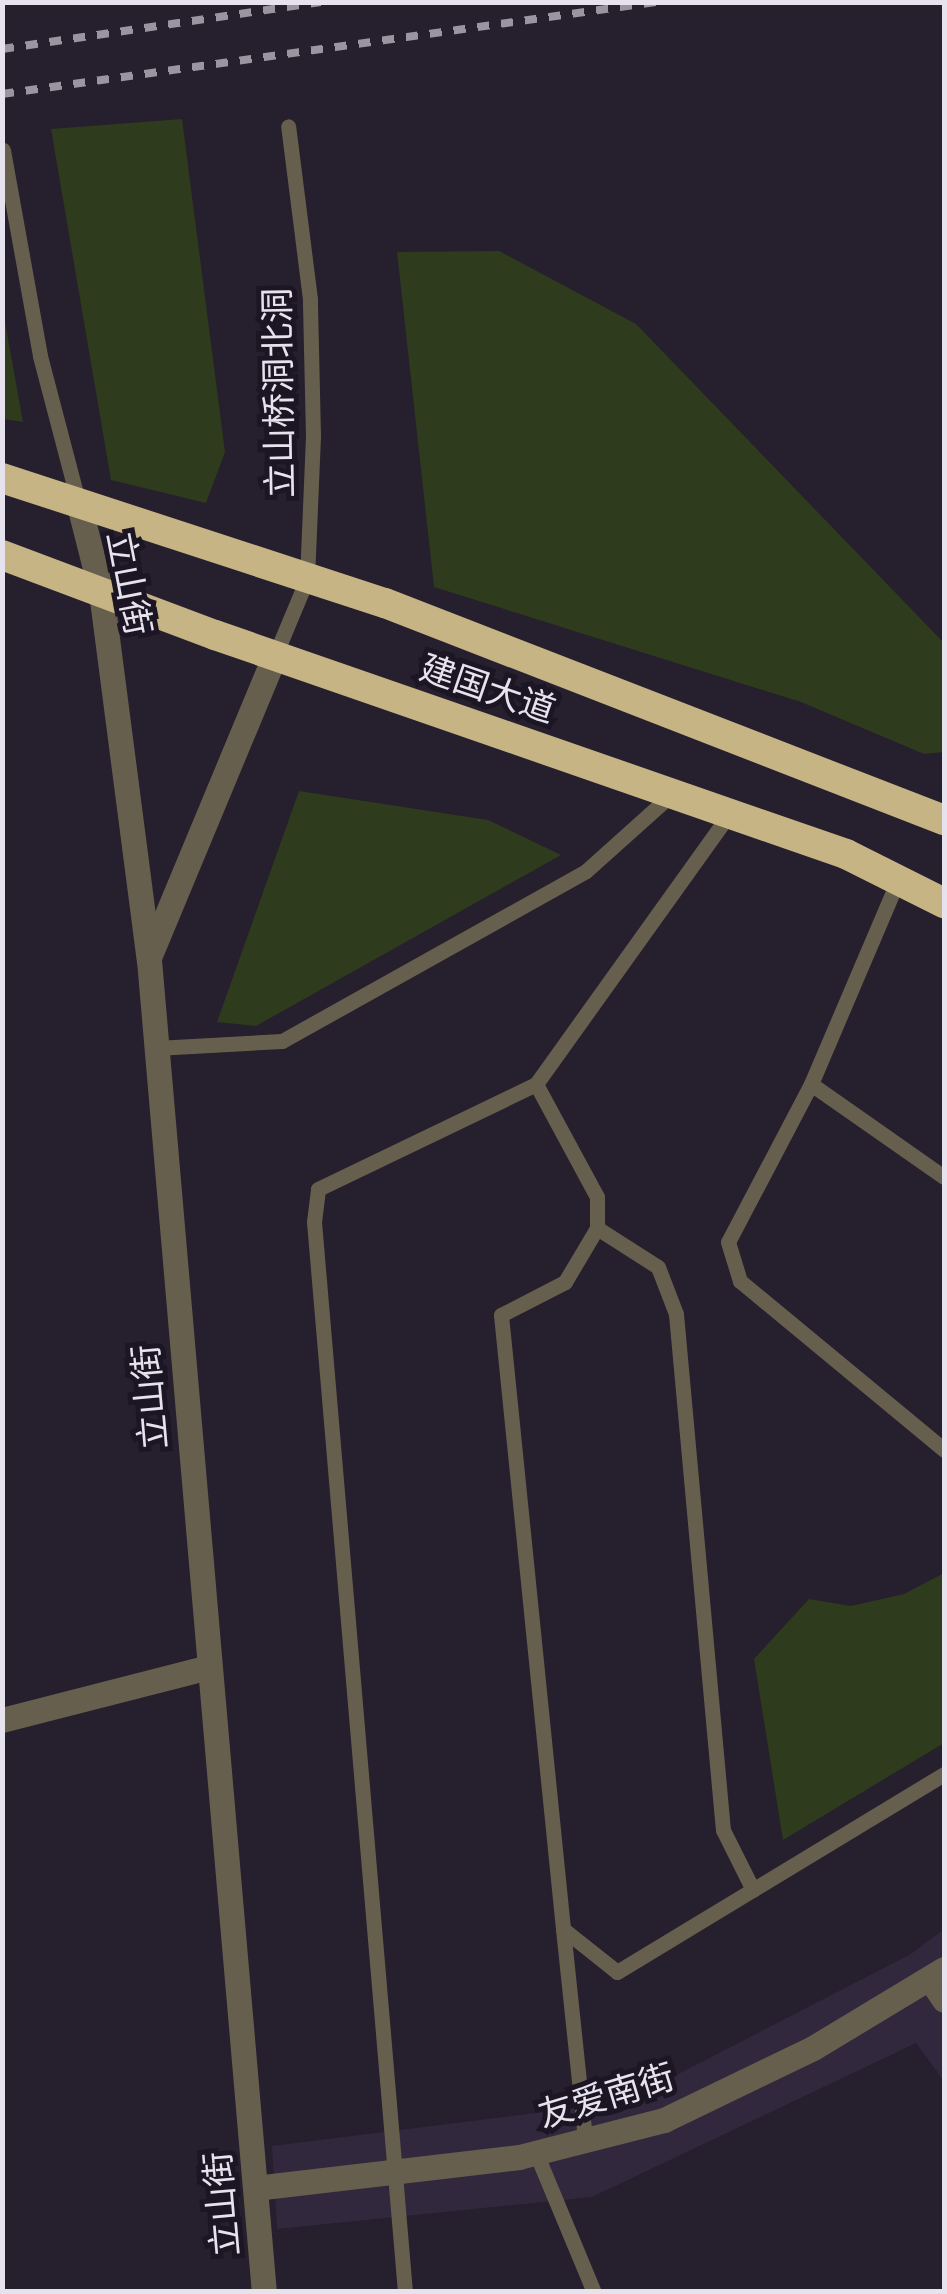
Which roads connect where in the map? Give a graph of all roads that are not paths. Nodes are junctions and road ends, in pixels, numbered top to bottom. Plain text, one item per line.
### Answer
1 (288, 126) dead end
2 (3, 150) edge
3 (2, 478) edge
4 (78, 501) junction
5 (2, 555) edge
6 (307, 579) junction
7 (101, 592) junction
8 (276, 654) junction
9 (673, 793) junction
10 (730, 813) junction
11 (944, 820) edge
12 (898, 880) junction
13 (944, 903) edge
14 (148, 960) junction
15 (156, 1048) junction
16 (536, 1084) junction
17 (811, 1084) junction
18 (944, 1176) edge
19 (597, 1228) junction
20 (944, 1450) edge
21 (205, 1668) junction
22 (2, 1720) edge
23 (944, 1774) edge
24 (752, 1890) junction
25 (563, 1929) junction
26 (940, 1983) edge
27 (585, 2140) junction
28 (536, 2153) junction
29 (394, 2172) junction
30 (255, 2188) junction
31 (264, 2292) edge
32 (405, 2292) edge
33 (594, 2292) edge

1 - 6 lane, 立山桥洞北洞
2 - 4 lane
3 - 4 highway, 建国大道
4 - 6 highway, 建国大道
4 - 7 street, 立山街
5 - 7 highway, 建国大道
6 - 8 lane, 立山桥洞北洞
6 - 11 highway, 建国大道
7 - 8 highway, 建国大道
7 - 14 street, 立山街
8 - 9 highway, 建国大道
8 - 14 street
9 - 10 highway, 建国大道
9 - 15 lane
10 - 12 highway, 建国大道
10 - 16 lane
12 - 13 highway, 建国大道
12 - 17 lane
14 - 15 street, 立山街
15 - 21 street, 立山街
16 - 19 lane
16 - 29 lane
17 - 18 lane
17 - 20 lane
19 - 24 lane
19 - 25 lane
21 - 22 street
21 - 30 street, 立山街
23 - 24 lane
24 - 25 lane
25 - 27 lane
26 - 27 street, 友爱南街
27 - 28 street, 友爱南街
28 - 29 street, 友爱南街
28 - 33 lane
29 - 30 street, 友爱南街
29 - 32 lane
30 - 31 street, 立山街

